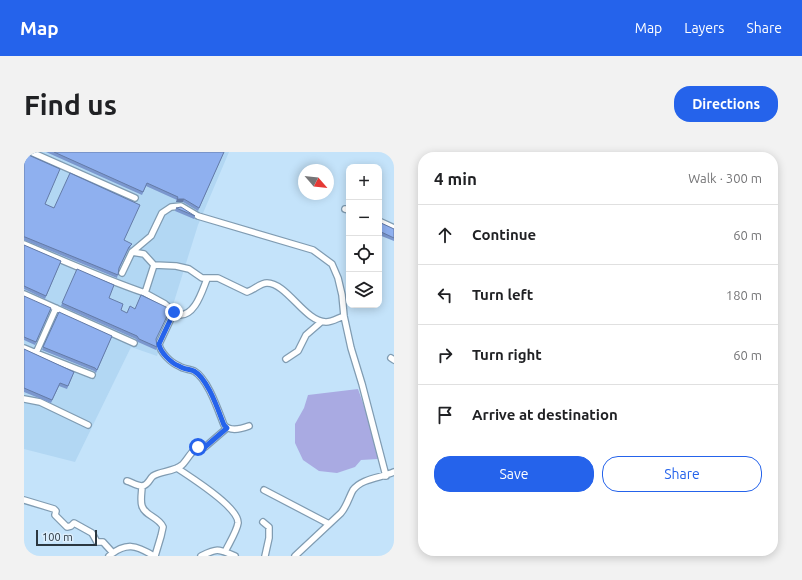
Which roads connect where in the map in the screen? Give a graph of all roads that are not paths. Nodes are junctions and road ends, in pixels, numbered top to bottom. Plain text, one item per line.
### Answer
1 (31, 152) edge
2 (135, 198) dead end
3 (382, 222) edge
4 (394, 228) edge
5 (24, 244) edge
6 (132, 252) junction
7 (154, 265) junction
8 (122, 273) dead end
9 (207, 279) junction
10 (145, 293) junction
11 (24, 294) edge
12 (56, 308) junction
13 (174, 312) junction
14 (344, 316) junction
15 (321, 322) junction
16 (134, 343) dead end
17 (24, 348) edge
18 (36, 353) junction
19 (286, 359) dead end
20 (92, 375) dead end
21 (24, 399) edge
22 (88, 425) dead end
23 (249, 426) dead end
24 (227, 428) junction
25 (177, 468) junction
26 (394, 472) edge
27 (386, 476) junction
28 (127, 481) dead end
29 (142, 486) junction
30 (264, 490) dead end
31 (24, 500) edge
32 (263, 522) dead end
33 (329, 524) junction
34 (224, 552) junction
35 (111, 554) edge
36 (155, 556) edge
37 (201, 556) edge
38 (236, 556) edge
39 (266, 556) edge
40 (295, 556) edge

1 - 2 street
3 - 4 street
5 - 10 street
6 - 7 street
6 - 8 street
6 - 14 street
7 - 9 street
7 - 10 street
9 - 13 street
9 - 15 street
10 - 13 street
11 - 12 street
12 - 16 street
12 - 18 street
13 - 24 street
14 - 15 street
14 - 27 street
15 - 19 street
17 - 18 street
18 - 20 street
21 - 22 street
23 - 24 street
24 - 25 street
25 - 29 street
25 - 34 street
26 - 27 street
27 - 33 street
28 - 29 street
29 - 36 street
30 - 33 street
31 - 35 street
32 - 39 street
33 - 40 street
34 - 37 street
34 - 38 street
35 - 36 street

